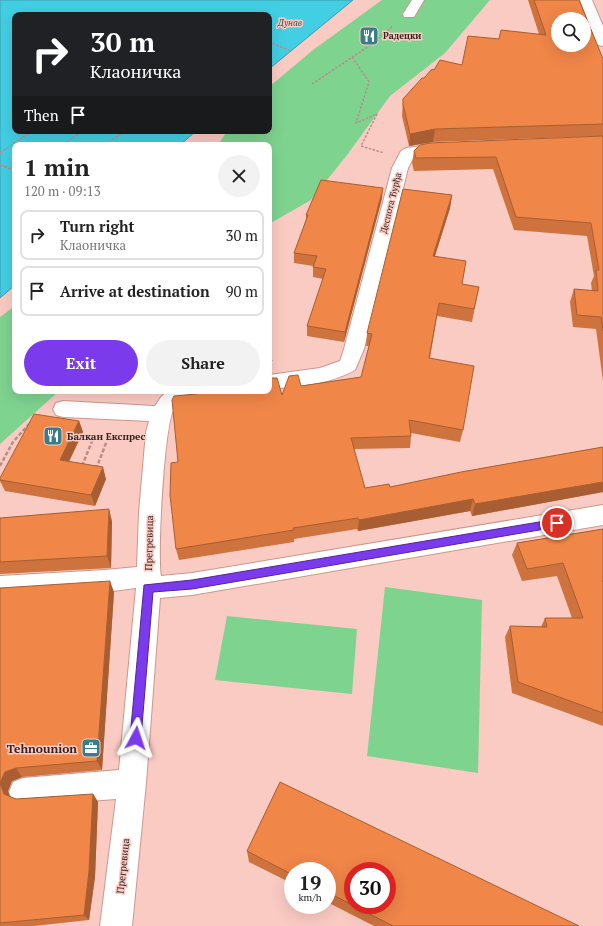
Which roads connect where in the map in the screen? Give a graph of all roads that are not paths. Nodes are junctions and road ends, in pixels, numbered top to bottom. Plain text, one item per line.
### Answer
1 (418, 0) edge
2 (586, 0) edge
3 (410, 14) road end
4 (603, 42) edge
5 (456, 147) edge
6 (272, 382) edge
7 (183, 394) edge
8 (165, 408) junction
9 (62, 409) dead end
10 (603, 515) edge
11 (148, 582) junction
12 (0, 587) edge
13 (132, 784) junction
14 (23, 792) dead end
15 (116, 926) edge

1 - 3 street
2 - 4 street
5 - 6 street, Деспота Ђурђа
7 - 8 street
8 - 9 street
8 - 11 street, Прегревица
10 - 11 street
11 - 12 street
11 - 13 street, Прегревица
13 - 14 street
13 - 15 street, Прегревица

